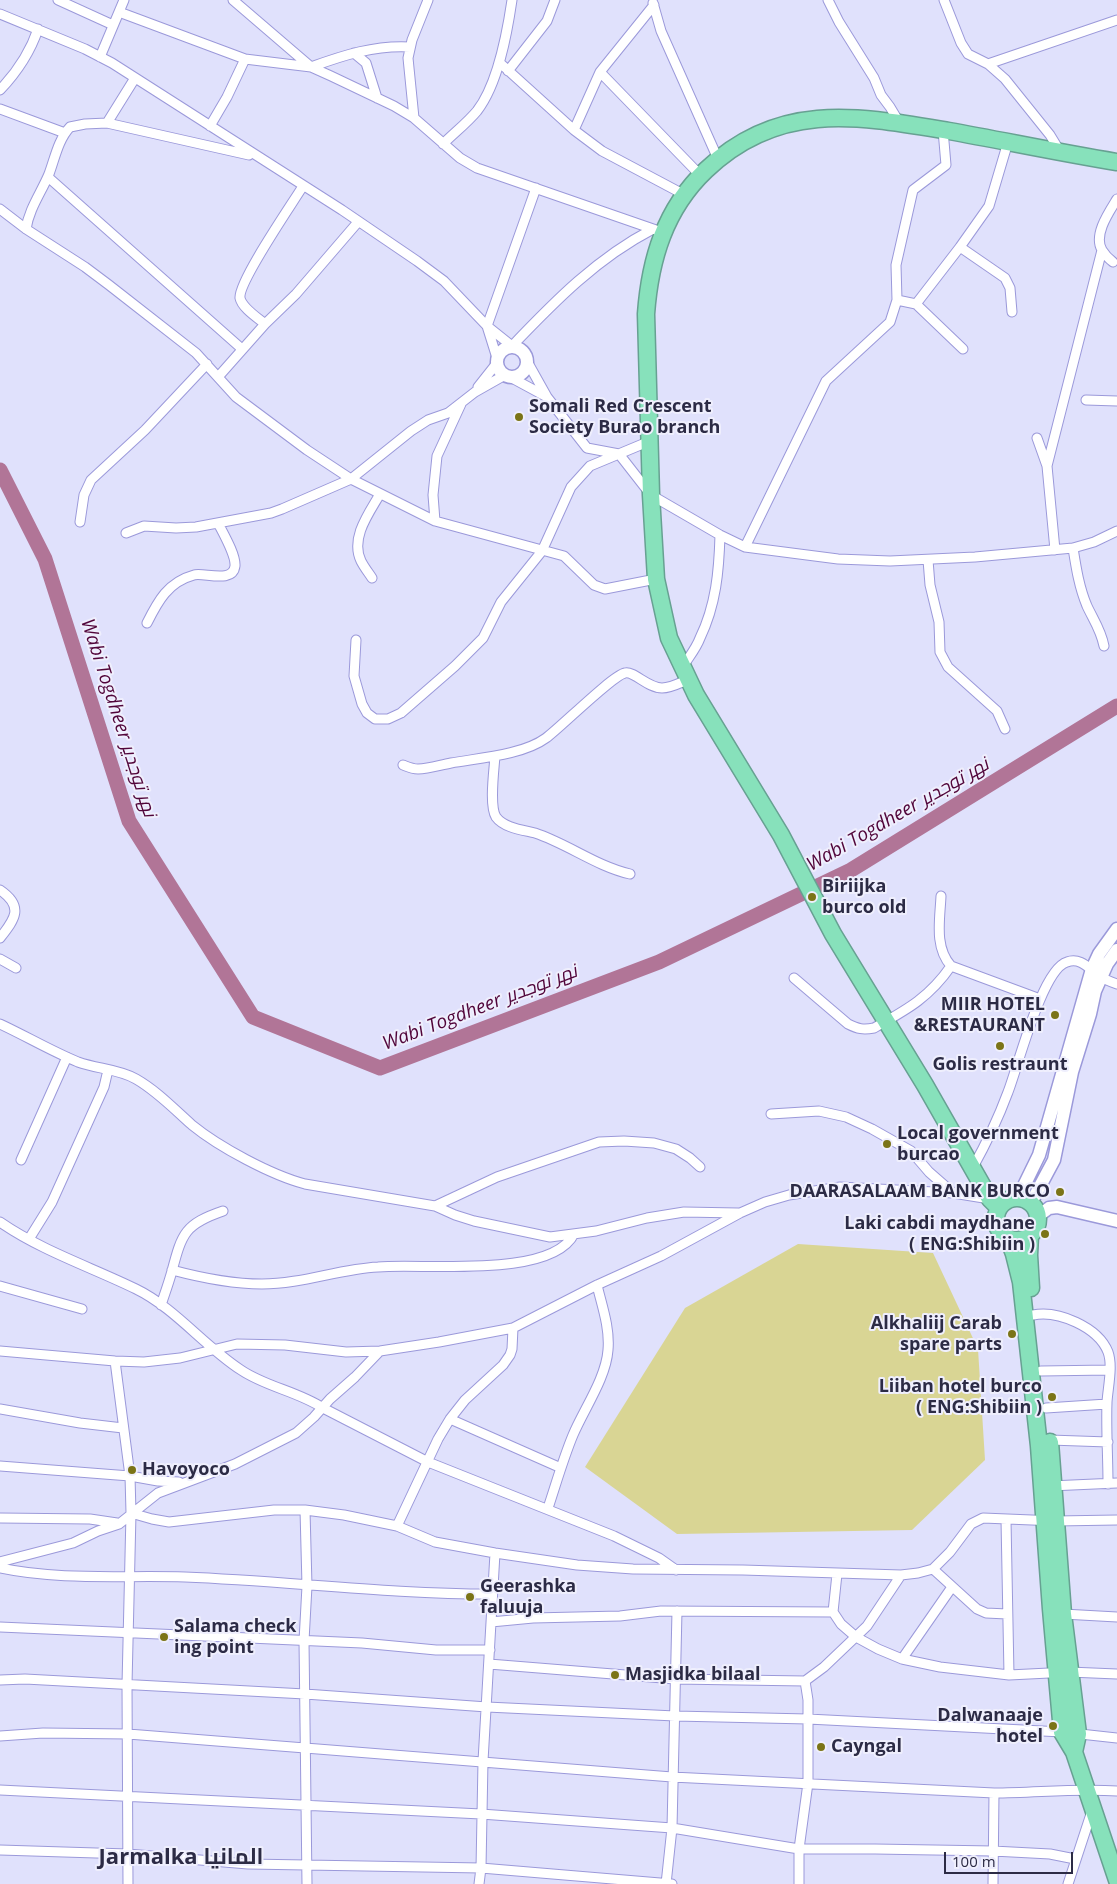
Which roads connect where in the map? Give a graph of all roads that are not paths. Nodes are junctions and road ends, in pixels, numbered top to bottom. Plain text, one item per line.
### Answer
1 (58, 0) edge
2 (124, 0) edge
3 (428, 0) edge
4 (512, 0) edge
5 (555, 0) edge
6 (828, 0) edge
7 (944, 0) edge
8 (237, 1) edge
9 (653, 3) edge
10 (119, 12) junction
11 (0, 14) edge
12 (1117, 20) edge
13 (113, 25) junction
14 (38, 29) junction
15 (410, 47) junction
16 (354, 53) junction
17 (100, 57) junction
18 (245, 59) junction
19 (500, 63) junction
20 (988, 64) junction
21 (311, 68) junction
22 (508, 71) junction
23 (600, 72) junction
24 (135, 78) junction
25 (0, 90) edge
26 (376, 98) junction
27 (0, 109) edge
28 (414, 118) junction
29 (898, 122) junction
30 (107, 123) junction
31 (210, 126) junction
32 (574, 130) junction
33 (944, 130) junction
34 (65, 133) junction
35 (1008, 142) junction
36 (443, 144) junction
37 (1062, 153) junction
38 (256, 157) junction
39 (718, 159) junction
40 (1117, 162) edge
41 (700, 176) junction
42 (48, 177) junction
43 (303, 186) junction
44 (536, 188) junction
45 (683, 194) junction
46 (1117, 199) edge
47 (0, 209) edge
48 (358, 222) junction
49 (26, 229) junction
50 (658, 231) junction
51 (960, 248) junction
52 (1102, 250) junction
53 (1113, 262) dead end
54 (897, 300) junction
55 (916, 304) junction
56 (1012, 312) dead end
57 (265, 324) junction
58 (487, 326) junction
59 (512, 346) junction
60 (242, 349) junction
61 (963, 349) dead end
62 (497, 360) junction
63 (528, 363) junction
64 (207, 364) junction
65 (508, 376) junction
66 (218, 377) junction
67 (475, 392) junction
68 (547, 398) junction
69 (1086, 400) dead end
70 (1117, 401) edge
71 (462, 402) junction
72 (1037, 438) dead end
73 (650, 441) junction
74 (619, 454) junction
75 (1046, 466) junction
76 (351, 479) junction
77 (380, 494) junction
78 (651, 495) junction
79 (435, 521) junction
80 (80, 522) dead end
81 (218, 523) junction
82 (1117, 531) edge
83 (126, 534) dead end
84 (720, 535) junction
85 (745, 547) junction
86 (1073, 548) junction
87 (1054, 550) junction
88 (542, 551) junction
89 (928, 560) junction
90 (372, 578) dead end
91 (656, 579) junction
92 (147, 623) dead end
93 (356, 640) dead end
94 (1104, 646) dead end
95 (685, 674) junction
96 (1005, 729) dead end
97 (495, 756) junction
98 (403, 765) dead end
99 (630, 874) dead end
100 (0, 890) edge
101 (941, 896) dead end
102 (1117, 929) edge
103 (0, 938) edge
104 (1117, 950) edge
105 (0, 959) edge
106 (950, 966) junction
107 (16, 968) dead end
108 (1096, 973) junction
109 (794, 978) dead end
110 (1117, 984) edge
111 (1040, 999) junction
112 (886, 1021) junction
113 (0, 1024) edge
114 (67, 1057) junction
115 (108, 1070) junction
116 (1067, 1070) junction
117 (771, 1114) dead end
118 (1039, 1155) junction
119 (21, 1160) dead end
120 (1054, 1160) junction
121 (700, 1167) dead end
122 (972, 1169) junction
123 (953, 1193) junction
124 (994, 1203) junction
125 (436, 1206) junction
126 (1029, 1206) junction
127 (223, 1211) dead end
128 (740, 1213) junction
129 (1117, 1221) edge
130 (0, 1222) edge
131 (574, 1234) junction
132 (1030, 1235) junction
133 (1008, 1238) junction
134 (29, 1239) junction
135 (172, 1270) junction
136 (597, 1285) junction
137 (0, 1286) edge
138 (162, 1305) junction
139 (82, 1309) dead end
140 (1033, 1315) junction
141 (513, 1328) junction
142 (214, 1349) junction
143 (0, 1350) edge
144 (380, 1351) junction
145 (115, 1361) junction
146 (1109, 1370) junction
147 (1041, 1371) junction
148 (1107, 1404) junction
149 (323, 1408) junction
150 (1046, 1408) junction
151 (0, 1409) edge
152 (450, 1419) junction
153 (123, 1428) junction
154 (1050, 1440) junction
155 (1108, 1442) junction
156 (428, 1462) junction
157 (0, 1466) edge
158 (561, 1468) junction
159 (130, 1476) junction
160 (187, 1483) junction
161 (1113, 1483) edge
162 (1048, 1486) junction
163 (548, 1508) junction
164 (305, 1510) junction
165 (131, 1513) junction
166 (0, 1518) edge
167 (1006, 1520) junction
168 (1050, 1520) junction
169 (1117, 1520) edge
170 (119, 1524) junction
171 (397, 1526) junction
172 (495, 1553) junction
173 (0, 1562) edge
174 (0, 1568) edge
175 (933, 1569) junction
176 (676, 1570) junction
177 (837, 1574) junction
178 (901, 1575) junction
179 (129, 1578) junction
180 (307, 1586) junction
181 (952, 1587) junction
182 (491, 1594) junction
183 (677, 1611) junction
184 (833, 1612) junction
185 (1007, 1614) junction
186 (1063, 1614) junction
187 (1117, 1617) edge
188 (491, 1622) junction
189 (0, 1627) edge
190 (128, 1632) junction
191 (856, 1637) junction
192 (304, 1641) junction
193 (490, 1650) junction
194 (902, 1659) junction
195 (489, 1664) junction
196 (1063, 1672) junction
197 (1117, 1674) edge
198 (1009, 1675) junction
199 (675, 1679) junction
200 (0, 1680) edge
201 (805, 1681) junction
202 (127, 1685) junction
203 (305, 1694) junction
204 (487, 1708) junction
205 (675, 1716) junction
206 (808, 1719) junction
207 (1070, 1733) junction
208 (128, 1734) junction
209 (0, 1736) edge
210 (1117, 1738) edge
211 (306, 1748) junction
212 (483, 1761) junction
213 (672, 1777) junction
214 (808, 1783) junction
215 (1086, 1789) junction
216 (0, 1790) edge
217 (1117, 1791) edge
218 (994, 1793) junction
219 (128, 1796) junction
220 (305, 1806) junction
221 (1093, 1806) junction
222 (481, 1814) junction
223 (672, 1828) junction
224 (799, 1849) junction
225 (0, 1850) edge
226 (993, 1852) junction
227 (128, 1854) junction
228 (1075, 1859) junction
229 (1114, 1859) edge
230 (306, 1865) junction
231 (481, 1868) junction
232 (1117, 1880) edge
233 (128, 1884) edge
234 (307, 1884) edge
235 (479, 1884) edge
236 (668, 1884) edge
237 (799, 1884) edge
238 (993, 1884) edge
239 (1068, 1884) edge

1 - 13 street
2 - 10 street
3 - 15 street
4 - 19 street
5 - 22 street
6 - 29 street
7 - 20 street
8 - 21 street
9 - 23 street
9 - 39 street
10 - 13 street
10 - 18 street
11 - 14 street
12 - 20 street
13 - 17 street
14 - 17 street
14 - 25 street
15 - 16 street
15 - 28 street
16 - 21 street
16 - 26 street
17 - 24 street
18 - 21 street
18 - 31 street
19 - 22 street
19 - 36 street
20 - 37 street
21 - 26 street
22 - 32 street
23 - 32 street
23 - 41 street
24 - 30 street
24 - 31 street
26 - 28 street
27 - 34 street
28 - 36 street
29 - 33 highway
29 - 39 highway
30 - 34 street
30 - 38 street
31 - 38 street
32 - 45 street
33 - 35 highway
33 - 54 street
34 - 42 street
35 - 37 highway
35 - 51 street
36 - 44 street
37 - 40 highway
38 - 43 street
39 - 41 highway
41 - 45 highway
42 - 49 street
42 - 60 street
43 - 48 street
43 - 57 street
44 - 50 street
44 - 58 street
45 - 50 highway
46 - 52 street
47 - 49 street
48 - 57 street
48 - 58 street
49 - 64 street
50 - 59 street
50 - 73 highway
51 - 55 street
51 - 56 street
52 - 53 street
52 - 75 street
54 - 55 street
54 - 85 street
55 - 61 street
57 - 60 street
58 - 59 street
58 - 62 street
59 - 62 street
59 - 63 street
60 - 66 street
62 - 65 street
62 - 67 street
63 - 65 street
63 - 68 street
64 - 66 street
64 - 80 street
65 - 67 street
65 - 68 street
66 - 76 street
67 - 71 street
68 - 74 street
69 - 70 street
71 - 76 street
71 - 79 street
72 - 75 street
73 - 74 street
73 - 78 highway
74 - 78 street
74 - 88 street
75 - 87 street
76 - 77 street
76 - 81 street
77 - 79 street
77 - 90 street
78 - 84 street
78 - 91 highway
79 - 88 street
81 - 83 street
81 - 92 street
82 - 86 street
84 - 85 street
84 - 95 street
85 - 89 street
86 - 87 street
86 - 94 street
87 - 89 street
88 - 91 street
88 - 93 street
89 - 96 street
91 - 95 highway
95 - 97 street
95 - 112 highway
97 - 98 street
97 - 99 street
100 - 103 street
101 - 106 street
102 - 108 street
104 - 108 street
105 - 107 street
106 - 111 street
106 - 112 street
108 - 110 street
108 - 111 street
108 - 116 street
109 - 112 street
111 - 122 street
112 - 122 highway
113 - 114 street
114 - 115 street
114 - 119 street
115 - 125 street
115 - 134 street
116 - 118 street
116 - 120 street
117 - 123 street
118 - 120 street
118 - 126 street
120 - 126 street
121 - 125 street
122 - 124 highway
123 - 124 street
123 - 128 street
124 - 126 highway
124 - 133 highway
125 - 131 street
126 - 129 street
126 - 132 highway
127 - 135 street
128 - 131 street
128 - 136 street
130 - 134 street
131 - 135 street
132 - 133 highway
132 - 140 highway
133 - 162 highway
134 - 138 street
135 - 138 street
136 - 141 street
136 - 158 street
137 - 139 street
138 - 142 street
140 - 146 street
140 - 147 highway
141 - 144 street
141 - 152 street
142 - 144 street
142 - 145 street
142 - 149 street
143 - 145 street
144 - 149 street
145 - 153 street
146 - 147 street
146 - 148 street
147 - 150 highway
148 - 150 street
148 - 155 street
149 - 156 street
149 - 160 street
150 - 154 highway
151 - 153 street
152 - 156 street
152 - 158 street
153 - 159 street
154 - 155 street
154 - 162 highway
155 - 161 street
156 - 163 street
156 - 171 street
157 - 159 street
158 - 163 street
159 - 160 street
159 - 165 street
160 - 165 street
161 - 162 street
162 - 168 highway
163 - 176 street
164 - 165 street
164 - 171 street
164 - 180 street
165 - 170 street
165 - 179 street
166 - 170 street
167 - 168 street
167 - 175 street
167 - 185 street
168 - 169 street
168 - 186 highway
168 - 196 highway
170 - 173 street
171 - 172 street
172 - 176 street
172 - 182 street
174 - 179 street
175 - 178 street
175 - 181 street
176 - 177 street
177 - 178 street
177 - 184 street
178 - 191 street
179 - 180 street
179 - 190 street
180 - 182 street
180 - 192 street
181 - 185 street
181 - 194 street
182 - 188 street
183 - 184 street
183 - 188 street
183 - 199 street
184 - 191 street
185 - 198 street
186 - 187 street
186 - 196 highway
188 - 193 street
189 - 190 street
190 - 192 street
190 - 202 street
191 - 194 street
191 - 201 street
192 - 193 street
192 - 203 street
193 - 195 street
194 - 198 street
195 - 199 street
195 - 204 street
196 - 197 street
196 - 198 street
196 - 207 highway
199 - 201 street
199 - 205 street
200 - 202 street
201 - 206 street
202 - 203 street
202 - 208 street
203 - 204 street
203 - 211 street
204 - 205 street
204 - 212 street
205 - 206 street
205 - 213 street
206 - 207 street
206 - 214 street
207 - 210 street
207 - 215 highway
208 - 209 street
208 - 211 street
208 - 219 street
211 - 212 street
211 - 220 street
212 - 213 street
212 - 222 street
213 - 214 street
213 - 223 street
214 - 218 street
214 - 224 street
215 - 217 street
215 - 218 street
215 - 221 highway
216 - 219 street
218 - 226 street
219 - 220 street
219 - 227 street
220 - 222 street
220 - 230 street
221 - 228 street
221 - 229 highway
222 - 223 street
222 - 231 street
223 - 224 street
223 - 236 street
224 - 226 street
224 - 237 street
225 - 227 street
226 - 228 street
226 - 238 street
227 - 230 street
227 - 233 street
228 - 239 street
229 - 232 highway
230 - 231 street
230 - 234 street
231 - 235 street
231 - 236 street

